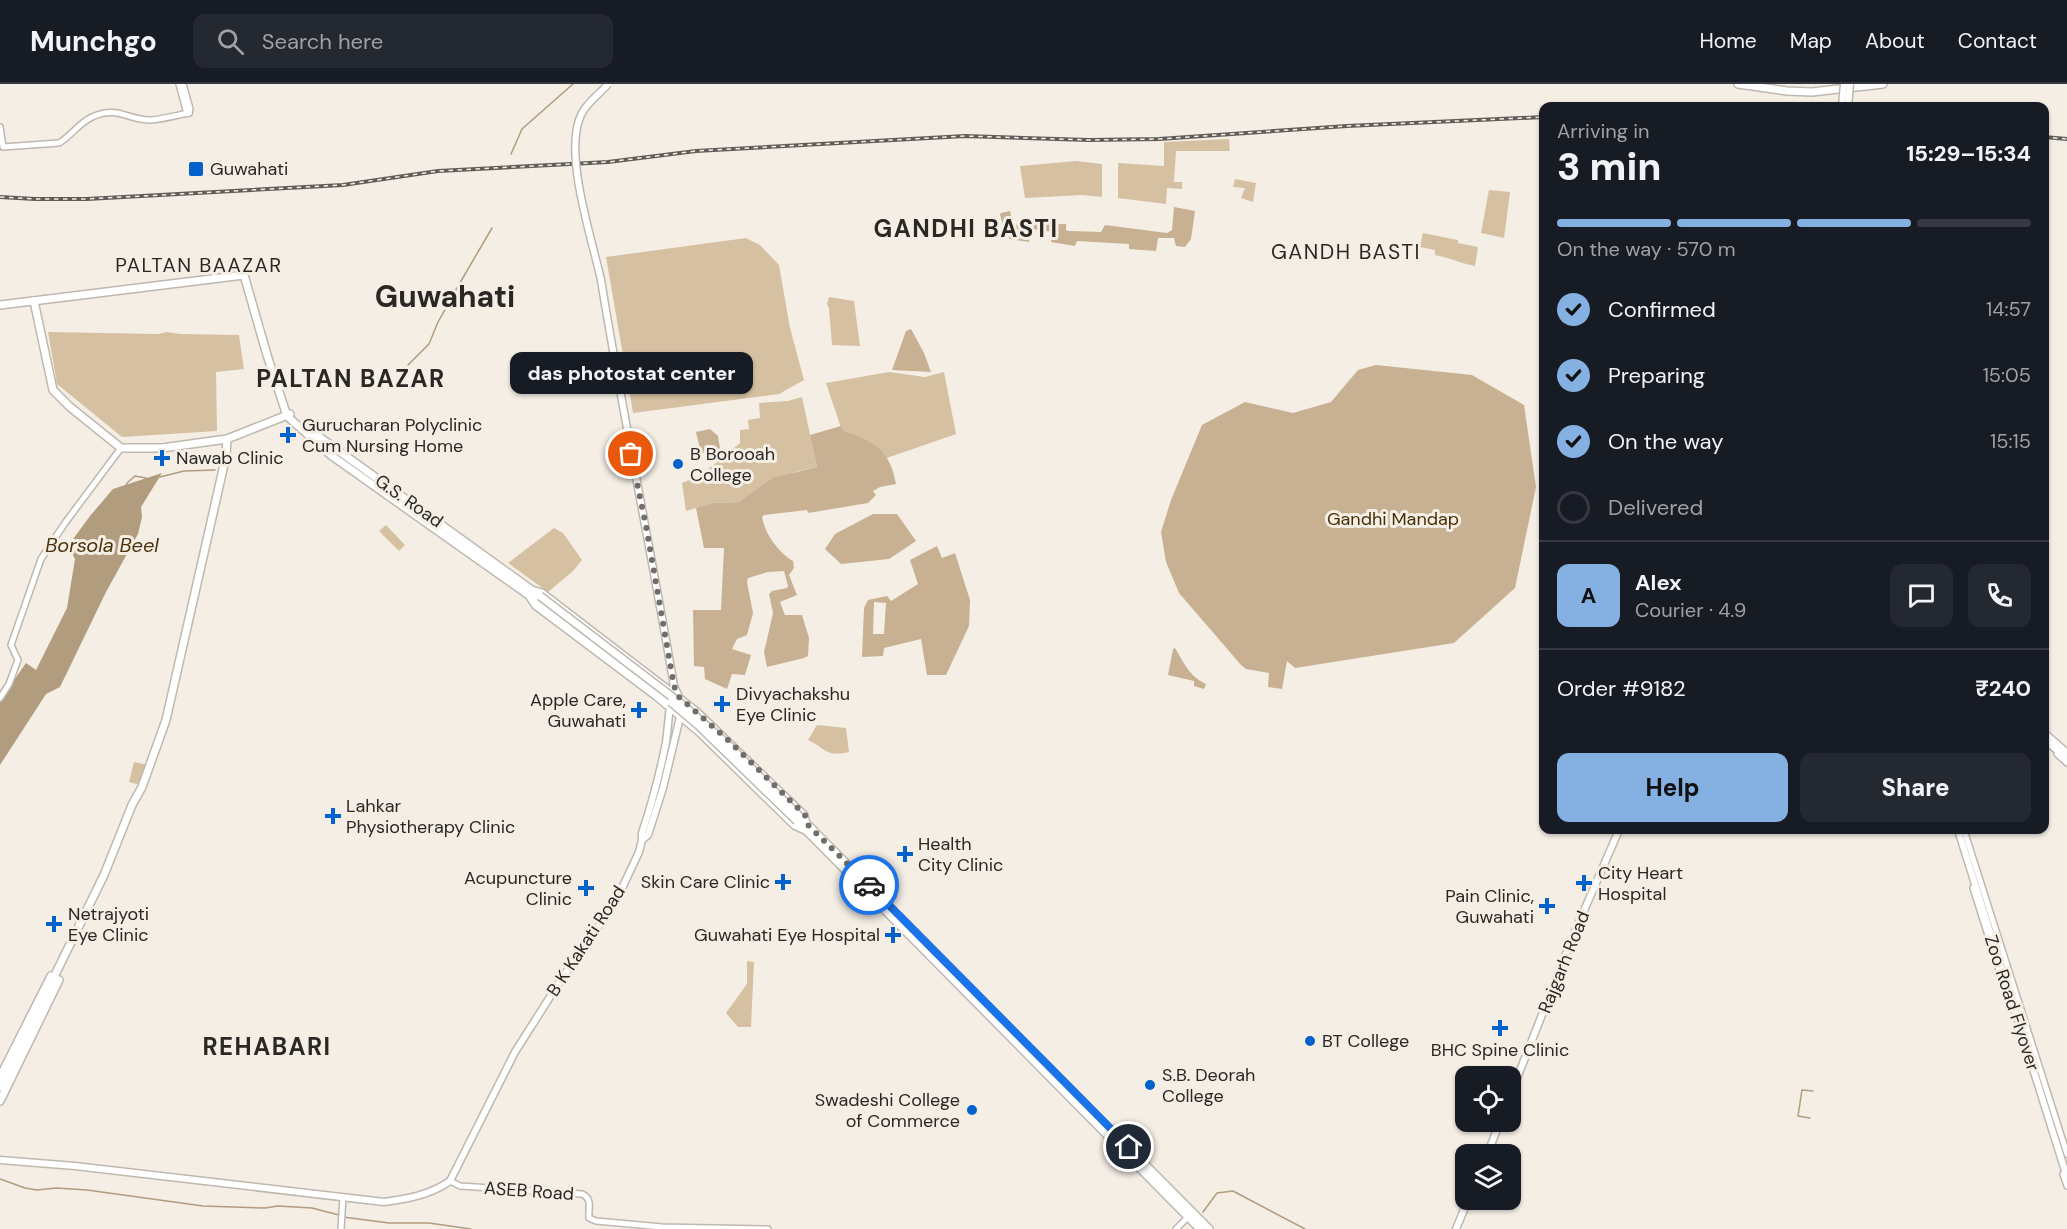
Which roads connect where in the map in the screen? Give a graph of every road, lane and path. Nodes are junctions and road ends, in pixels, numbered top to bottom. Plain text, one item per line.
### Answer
1 (181, 84) edge
2 (608, 84) edge
3 (1738, 84) edge
4 (1764, 84) edge
5 (1843, 84) edge
6 (1850, 84) edge
7 (1883, 84) edge
8 (1800, 88) edge
9 (1812, 88) edge
10 (1842, 102) edge
11 (1848, 102) edge
12 (0, 127) edge
13 (34, 301) junction
14 (0, 305) edge
15 (289, 415) junction
16 (227, 439) junction
17 (121, 448) junction
18 (529, 592) junction
19 (673, 689) junction
20 (679, 697) junction
21 (0, 698) edge
22 (671, 710) junction
23 (680, 717) junction
24 (728, 740) junction
25 (2049, 741) edge
26 (736, 747) junction
27 (718, 751) junction
28 (2067, 757) edge
29 (726, 758) junction
30 (807, 828) junction
31 (1617, 834) edge
32 (1961, 834) edge
33 (1961, 834) edge
34 (1961, 834) edge
35 (1961, 834) edge
36 (642, 840) junction
37 (76, 934) junction
38 (1521, 1068) edge
39 (0, 1077) edge
40 (0, 1087) edge
41 (0, 1101) edge
42 (2067, 1154) edge
43 (0, 1160) edge
44 (2067, 1164) edge
45 (2067, 1177) edge
46 (450, 1181) junction
47 (2067, 1186) edge
48 (343, 1197) junction
49 (1464, 1210) edge
50 (1188, 1217) junction
51 (341, 1227) edge
52 (768, 1229) edge
53 (1176, 1229) edge
54 (1200, 1229) edge
55 (1209, 1229) edge
56 (1456, 1229) edge

1 - 12 street
2 - 19 main road, bridge
3 - 8 main road
4 - 8 main road
5 - 9 main road
5 - 10 main road, bridge
6 - 11 main road, bridge
7 - 9 main road
8 - 9 main road
13 - 14 main road
13 - 15 main road, G.S. Road
13 - 17 main road
15 - 16 main road
15 - 18 main road, G.S. Road
16 - 17 main road
16 - 37 main road
17 - 21 street
18 - 19 street
18 - 22 street
18 - 30 main road, G.S. Road, bridge
19 - 20 main road
19 - 22 main road, B K Kakati Road
20 - 23 main road
20 - 24 street
22 - 23 street
22 - 36 main road, B K Kakati Road
23 - 27 street
23 - 36 main road
24 - 26 street
24 - 27 street
25 - 28 main road
26 - 29 street
26 - 30 street
27 - 29 street
29 - 30 street
30 - 50 main road
30 - 55 main road
31 - 38 main road, Rajgarh Road
32 - 42 street
33 - 44 main road, Zoo Road Flyover
34 - 45 main road, Zoo Road Flyover
35 - 47 street
36 - 46 main road, B K Kakati Road
37 - 39 main road
37 - 40 main road
37 - 41 main road
43 - 48 main road
46 - 48 main road
46 - 52 street, ASEB Road
48 - 51 street
49 - 56 main road
50 - 53 street
50 - 54 main road

